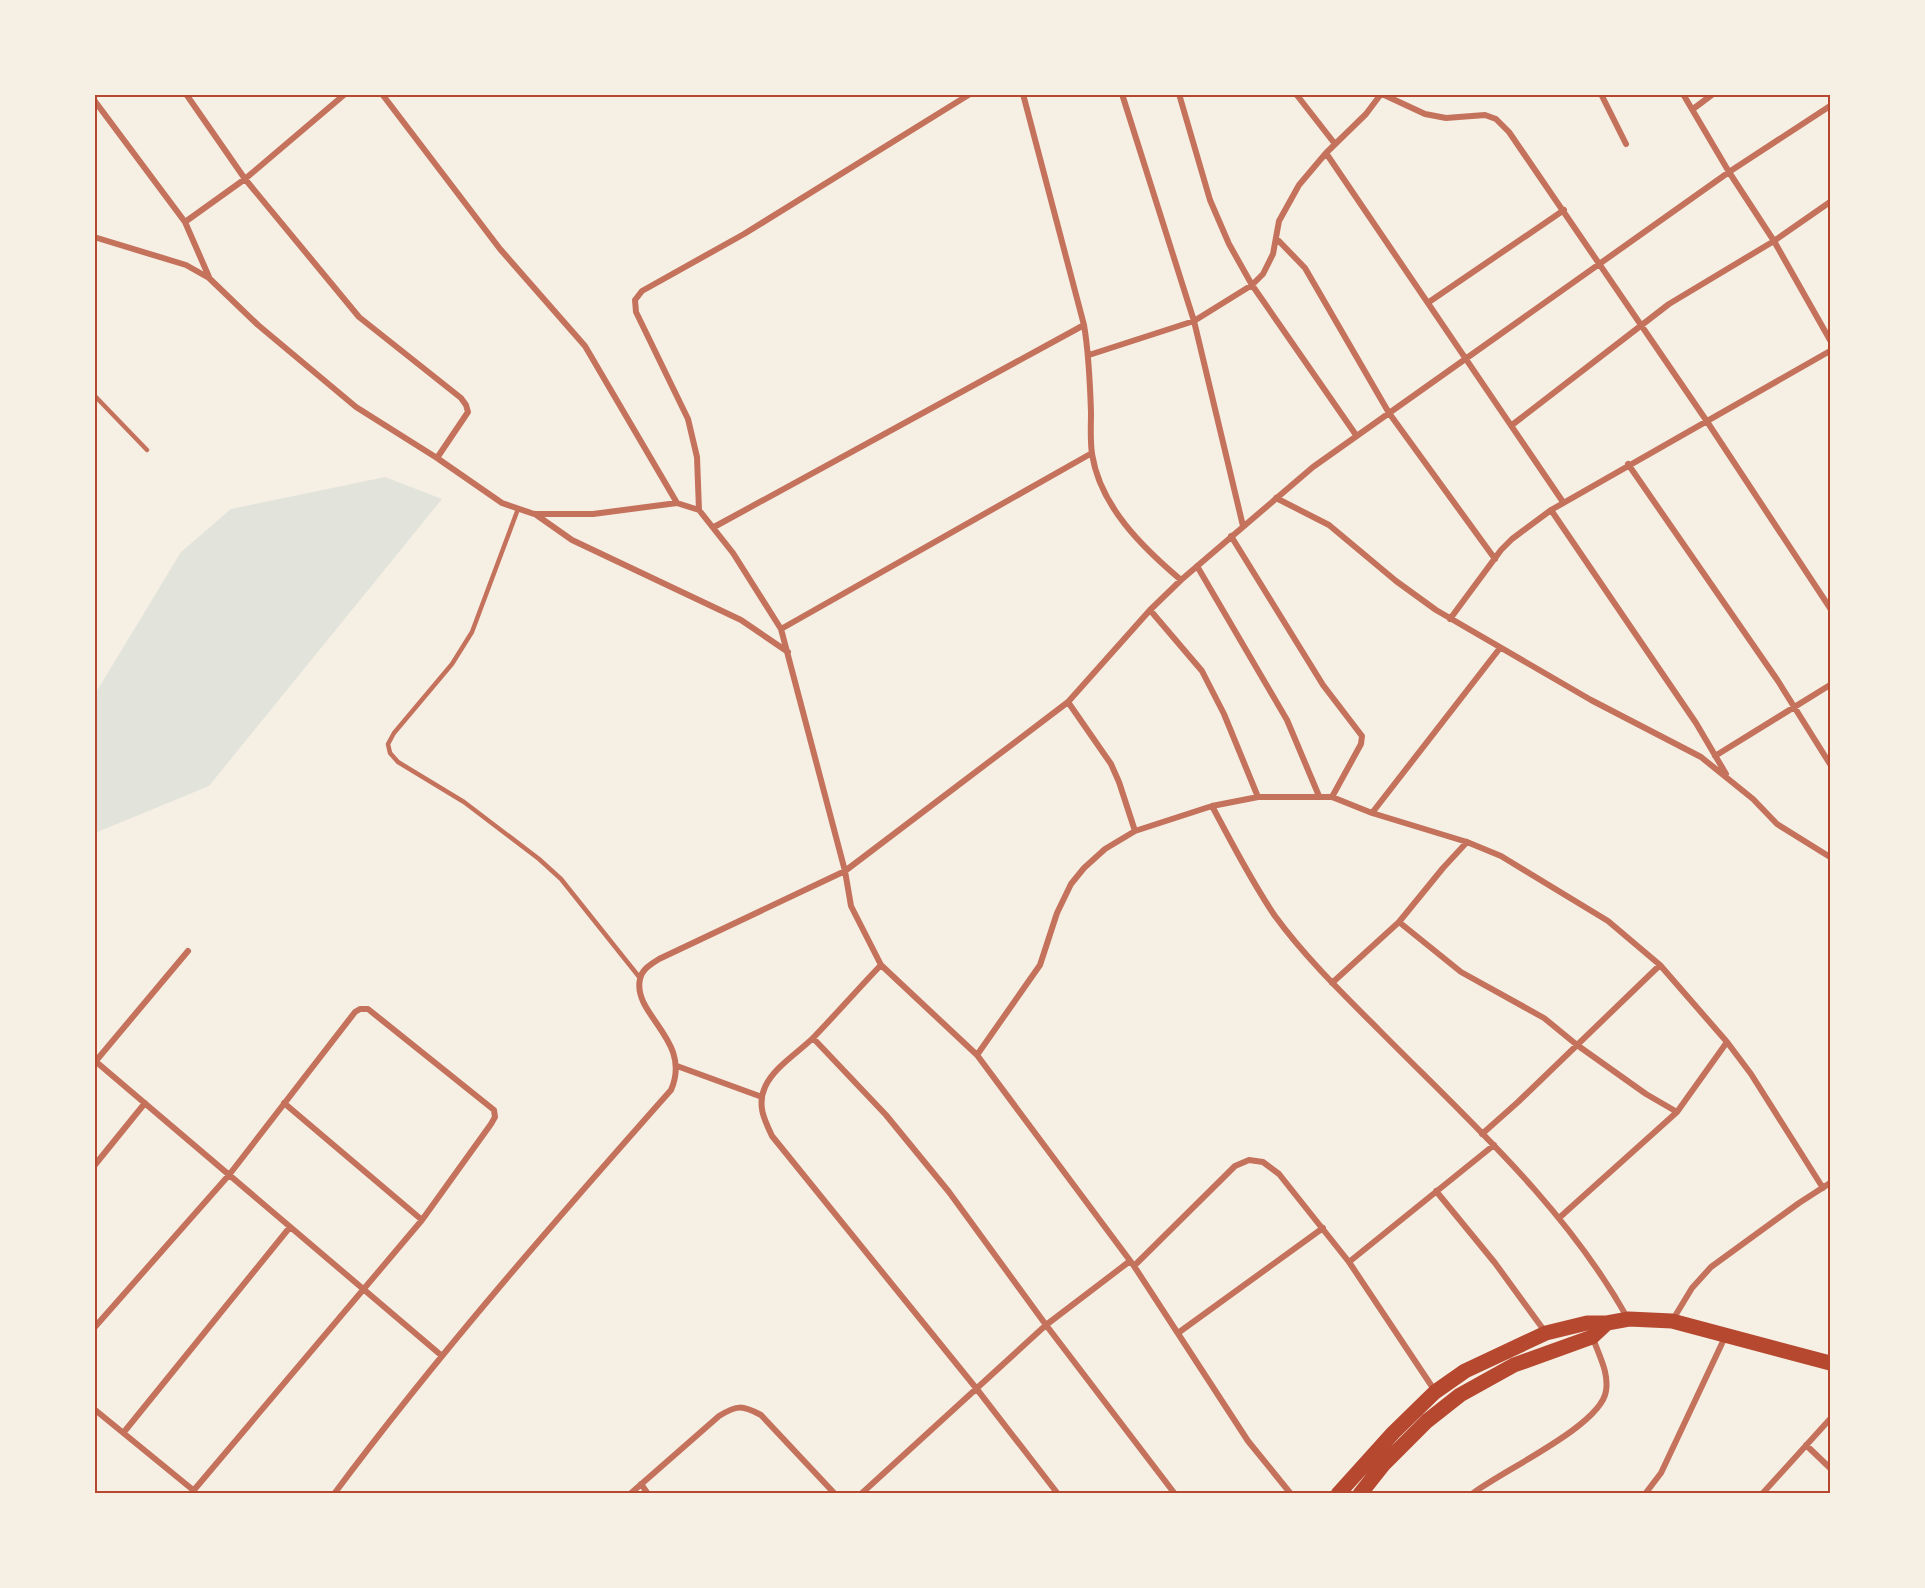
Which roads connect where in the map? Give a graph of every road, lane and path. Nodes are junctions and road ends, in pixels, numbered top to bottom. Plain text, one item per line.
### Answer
1 (186, 94) edge
2 (345, 94) edge
3 (382, 94) edge
4 (970, 94) edge
5 (1023, 94) edge
6 (1122, 94) edge
7 (1179, 94) edge
8 (1296, 94) edge
9 (1381, 94) edge
10 (1601, 94) edge
11 (1683, 94) edge
12 (1713, 94) edge
13 (94, 100) edge
14 (1830, 106) edge
15 (1693, 109) junction
16 (1335, 144) junction
17 (1626, 144) dead end
18 (1326, 153) junction
19 (1729, 172) junction
20 (245, 179) junction
21 (1830, 202) edge
22 (1564, 210) junction
23 (184, 222) junction
24 (94, 237) edge
25 (1276, 238) junction
26 (1774, 242) junction
27 (1600, 264) junction
28 (209, 278) junction
29 (1252, 285) junction
30 (1429, 302) junction
31 (1194, 321) junction
32 (1084, 325) junction
33 (1639, 325) junction
34 (1830, 340) edge
35 (1830, 351) edge
36 (1089, 355) junction
37 (1466, 358) junction
38 (94, 395) edge
39 (1389, 413) junction
40 (1706, 420) junction
41 (1512, 425) junction
42 (1356, 435) junction
43 (147, 450) dead end
44 (1092, 453) junction
45 (437, 458) junction
46 (1628, 464) junction
47 (1276, 498) junction
48 (1563, 502) junction
49 (677, 503) junction
50 (518, 509) junction
51 (699, 510) junction
52 (1551, 510) junction
53 (534, 514) junction
54 (1243, 526) junction
55 (714, 527) junction
56 (1231, 536) junction
57 (1495, 559) junction
58 (1197, 566) junction
59 (1180, 580) junction
60 (1830, 608) edge
61 (1150, 610) junction
62 (1450, 619) junction
63 (781, 629) junction
64 (1500, 648) junction
65 (788, 652) junction
66 (1830, 685) edge
67 (1068, 702) junction
68 (1794, 706) junction
69 (1715, 756) junction
70 (1830, 764) edge
71 (1728, 778) junction
72 (1319, 796) junction
73 (1258, 797) junction
74 (1332, 797) junction
75 (1212, 806) junction
76 (1372, 813) junction
77 (1135, 831) junction
78 (1467, 842) junction
79 (1830, 857) edge
80 (845, 872) junction
81 (1399, 921) junction
82 (188, 951) dead end
83 (881, 965) junction
84 (1660, 965) junction
85 (640, 978) junction
86 (1332, 983) junction
87 (813, 1038) junction
88 (1727, 1042) junction
89 (1577, 1045) junction
90 (977, 1055) junction
91 (95, 1061) edge
92 (677, 1065) junction
93 (762, 1097) junction
94 (146, 1103) junction
95 (284, 1103) junction
96 (1677, 1112) junction
97 (1482, 1134) junction
98 (1494, 1145) junction
99 (94, 1166) edge
100 (229, 1174) junction
101 (1830, 1183) edge
102 (1824, 1188) junction
103 (1436, 1191) junction
104 (1559, 1218) junction
105 (422, 1220) junction
106 (290, 1227) junction
107 (1323, 1228) junction
108 (1349, 1262) junction
109 (1132, 1263) junction
110 (364, 1290) junction
111 (1629, 1319) junction
112 (1672, 1321) junction
113 (1046, 1325) junction
114 (94, 1328) edge
115 (1589, 1330) junction
116 (1178, 1333) junction
117 (1546, 1333) junction
118 (1726, 1335) junction
119 (442, 1356) junction
120 (1830, 1363) edge
121 (976, 1388) junction
122 (1435, 1392) junction
123 (94, 1409) edge
124 (1830, 1419) edge
125 (124, 1432) junction
126 (1806, 1445) junction
127 (1830, 1468) edge
128 (641, 1484) junction
129 (196, 1492) edge
130 (334, 1494) edge
131 (630, 1494) edge
132 (648, 1494) edge
133 (836, 1494) edge
134 (861, 1494) edge
135 (1058, 1494) edge
136 (1174, 1494) edge
137 (1291, 1494) edge
138 (1338, 1494) edge
139 (1360, 1494) edge
140 (1472, 1494) edge
141 (1645, 1494) edge
142 (1762, 1494) edge

1 - 20 street
2 - 20 street
3 - 49 street
4 - 51 street
5 - 32 street
6 - 31 street
7 - 29 street
8 - 16 street
9 - 16 street
9 - 22 street
10 - 17 street
11 - 15 street
12 - 15 street
13 - 23 street
14 - 19 street
15 - 19 street
16 - 18 street
18 - 25 street
18 - 30 street
19 - 26 street
19 - 27 street
20 - 23 street
20 - 45 street
21 - 26 street
22 - 27 street
22 - 30 street
23 - 28 street
24 - 28 street
25 - 29 street
25 - 39 street
26 - 33 street
26 - 34 street
27 - 33 street
27 - 37 street
28 - 45 street
29 - 31 street
29 - 42 street
30 - 37 street
31 - 36 street
31 - 54 street
32 - 36 street
32 - 55 street
33 - 40 street
33 - 41 street
35 - 40 street
36 - 44 street
37 - 39 street
37 - 41 street
38 - 43 lane
39 - 42 street
39 - 57 street
40 - 46 street
40 - 60 street
41 - 48 street
42 - 47 street
44 - 59 street
44 - 63 street
45 - 50 street
46 - 48 street
46 - 68 street
47 - 54 street
47 - 62 street
48 - 52 street
49 - 51 street
49 - 53 street
50 - 53 street
50 - 85 lane
51 - 55 street
52 - 57 street
52 - 69 street
53 - 65 street
54 - 56 street
55 - 63 street
56 - 58 street
56 - 74 street
57 - 62 street
58 - 59 street
58 - 72 street
59 - 61 street
61 - 67 street
61 - 73 street
62 - 64 street
63 - 65 street
64 - 71 street
64 - 76 street
65 - 80 street
66 - 68 street
67 - 77 street
67 - 80 street
68 - 69 street
68 - 70 street
69 - 71 street
71 - 79 street
72 - 73 street
72 - 74 street
73 - 75 street
74 - 76 street
75 - 77 street
75 - 86 street
76 - 78 street
77 - 90 street
78 - 81 street
78 - 84 street
80 - 83 street
80 - 85 street
81 - 86 street
81 - 89 street
82 - 91 street
83 - 87 street
83 - 90 street
84 - 88 street
84 - 89 street
85 - 92 street
86 - 97 street
87 - 93 street
87 - 113 street
88 - 96 street
88 - 102 street
89 - 96 street
89 - 97 street
90 - 109 street
91 - 94 street
92 - 93 street
92 - 119 street
93 - 121 street
94 - 99 street
94 - 100 street
95 - 100 street
95 - 105 street
95 - 105 street
96 - 104 street
97 - 98 street
98 - 103 street
98 - 104 street
100 - 106 street
100 - 114 street
101 - 102 street
102 - 112 street
103 - 108 street
103 - 117 street
104 - 111 street
105 - 110 street
106 - 110 street
106 - 125 street
107 - 108 street
107 - 109 street
107 - 116 street
108 - 122 street
109 - 113 street
109 - 116 street
110 - 119 street
110 - 129 street
111 - 112 main road
111 - 115 main road
112 - 118 main road
113 - 121 street
113 - 136 street
115 - 117 main road
115 - 139 main road
115 - 140 street
116 - 137 street
117 - 122 main road
118 - 120 main road
118 - 141 street
119 - 130 street
121 - 134 street
121 - 135 street
122 - 138 main road
123 - 125 street
124 - 126 street
125 - 129 street
126 - 127 street
126 - 142 street
128 - 131 street
128 - 132 street
128 - 133 street

